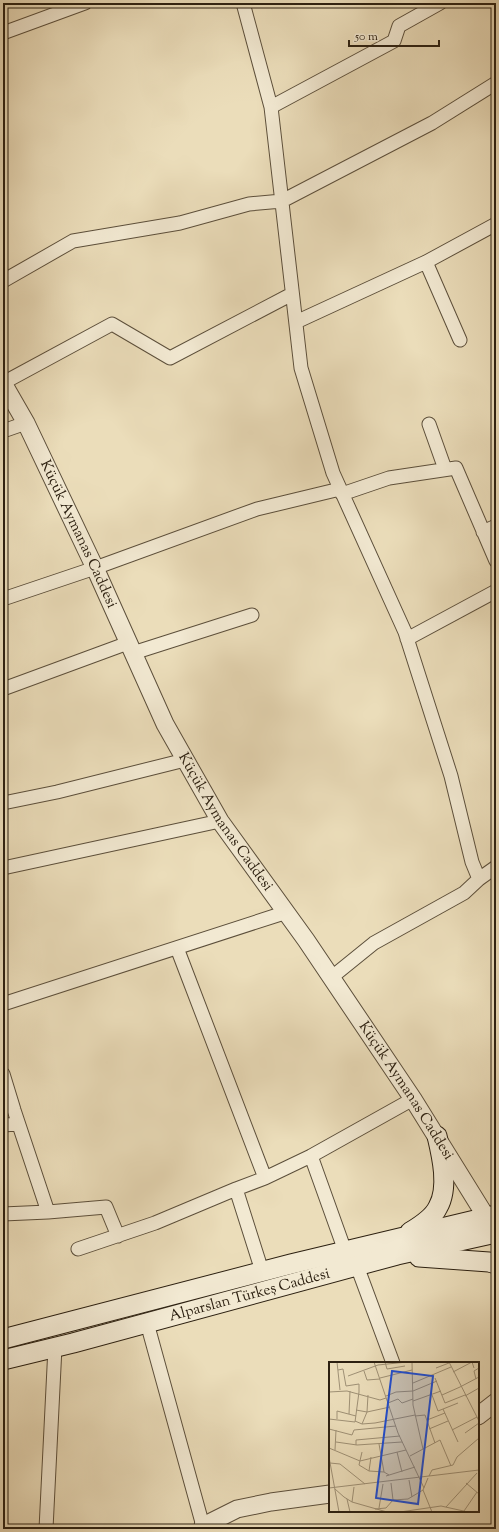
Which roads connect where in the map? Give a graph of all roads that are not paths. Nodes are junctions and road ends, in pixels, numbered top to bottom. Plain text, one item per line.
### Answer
1 (85, 3) edge
2 (243, 3) edge
3 (440, 3) edge
4 (3, 33) edge
5 (496, 84) edge
6 (271, 107) junction
7 (282, 201) junction
8 (496, 224) edge
9 (426, 262) junction
10 (3, 281) edge
11 (292, 294) junction
12 (296, 322) junction
13 (460, 340) dead end
14 (3, 383) edge
15 (26, 423) junction
16 (429, 424) dead end
17 (3, 431) edge
18 (445, 469) junction
19 (341, 491) junction
20 (496, 526) edge
21 (484, 532) junction
22 (496, 561) edge
23 (95, 568) junction
24 (496, 591) edge
25 (3, 599) edge
26 (252, 615) dead end
27 (407, 639) junction
28 (131, 648) junction
29 (3, 688) edge
30 (185, 760) junction
31 (3, 803) edge
32 (220, 821) junction
33 (496, 867) edge
34 (3, 868) edge
35 (479, 879) junction
36 (287, 912) junction
37 (177, 948) junction
38 (332, 977) junction
39 (3, 1004) edge
40 (3, 1074) edge
41 (414, 1098) junction
42 (18, 1124) junction
43 (3, 1126) edge
44 (437, 1136) junction
45 (311, 1156) junction
46 (265, 1178) junction
47 (236, 1189) junction
48 (48, 1212) junction
49 (3, 1214) edge
50 (494, 1227) edge
51 (118, 1236) junction
52 (403, 1237) junction
53 (78, 1249) dead end
54 (345, 1251) junction
55 (397, 1256) junction
56 (496, 1264) edge
57 (357, 1266) junction
58 (262, 1271) junction
59 (147, 1323) junction
60 (3, 1339) edge
61 (55, 1348) junction
62 (3, 1360) edge
63 (393, 1362) edge
64 (496, 1402) edge
65 (479, 1415) edge
66 (329, 1494) edge
67 (203, 1528) edge
68 (46, 1529) edge

1 - 4 street
2 - 6 street
3 - 6 street
5 - 7 street
6 - 7 street
7 - 10 street
7 - 11 street
8 - 9 street
9 - 12 street
9 - 13 street
11 - 12 street
11 - 14 street
12 - 19 street
14 - 15 street, Küçük Aymanas Caddesi
15 - 17 street
15 - 23 street, Küçük Aymanas Caddesi
16 - 18 street
18 - 19 street
18 - 21 street
19 - 23 street
19 - 27 street
20 - 21 street
21 - 22 street
23 - 25 street
23 - 28 street, Küçük Aymanas Caddesi
24 - 27 street
26 - 28 street
27 - 35 street
28 - 29 street
28 - 30 street, Küçük Aymanas Caddesi
30 - 31 street
30 - 32 street, Küçük Aymanas Caddesi
32 - 34 street
32 - 36 street, Küçük Aymanas Caddesi
33 - 35 street
35 - 38 street
36 - 37 street
36 - 38 street, Küçük Aymanas Caddesi
37 - 39 street
37 - 46 street
38 - 41 street, Küçük Aymanas Caddesi
40 - 42 street
41 - 44 street, Küçük Aymanas Caddesi
41 - 45 street
42 - 43 street
42 - 48 street
44 - 50 street, Küçük Aymanas Caddesi
44 - 52 main road
45 - 46 street
45 - 54 street
46 - 47 street
47 - 51 street
47 - 58 street
48 - 49 street
48 - 51 street
50 - 52 main road, Alparslan Türkeş Caddesi
50 - 55 main road, Alparslan Türkeş Caddesi
51 - 53 street
52 - 54 main road, Alparslan Türkeş Caddesi
54 - 58 main road, Alparslan Türkeş Caddesi
55 - 56 main road
55 - 57 main road, Alparslan Türkeş Caddesi
57 - 59 main road, Alparslan Türkeş Caddesi
57 - 63 street
58 - 60 main road, Alparslan Türkeş Caddesi
59 - 61 main road, Alparslan Türkeş Caddesi
59 - 67 street
61 - 62 main road, Alparslan Türkeş Caddesi
61 - 68 street
64 - 65 street
66 - 67 street

